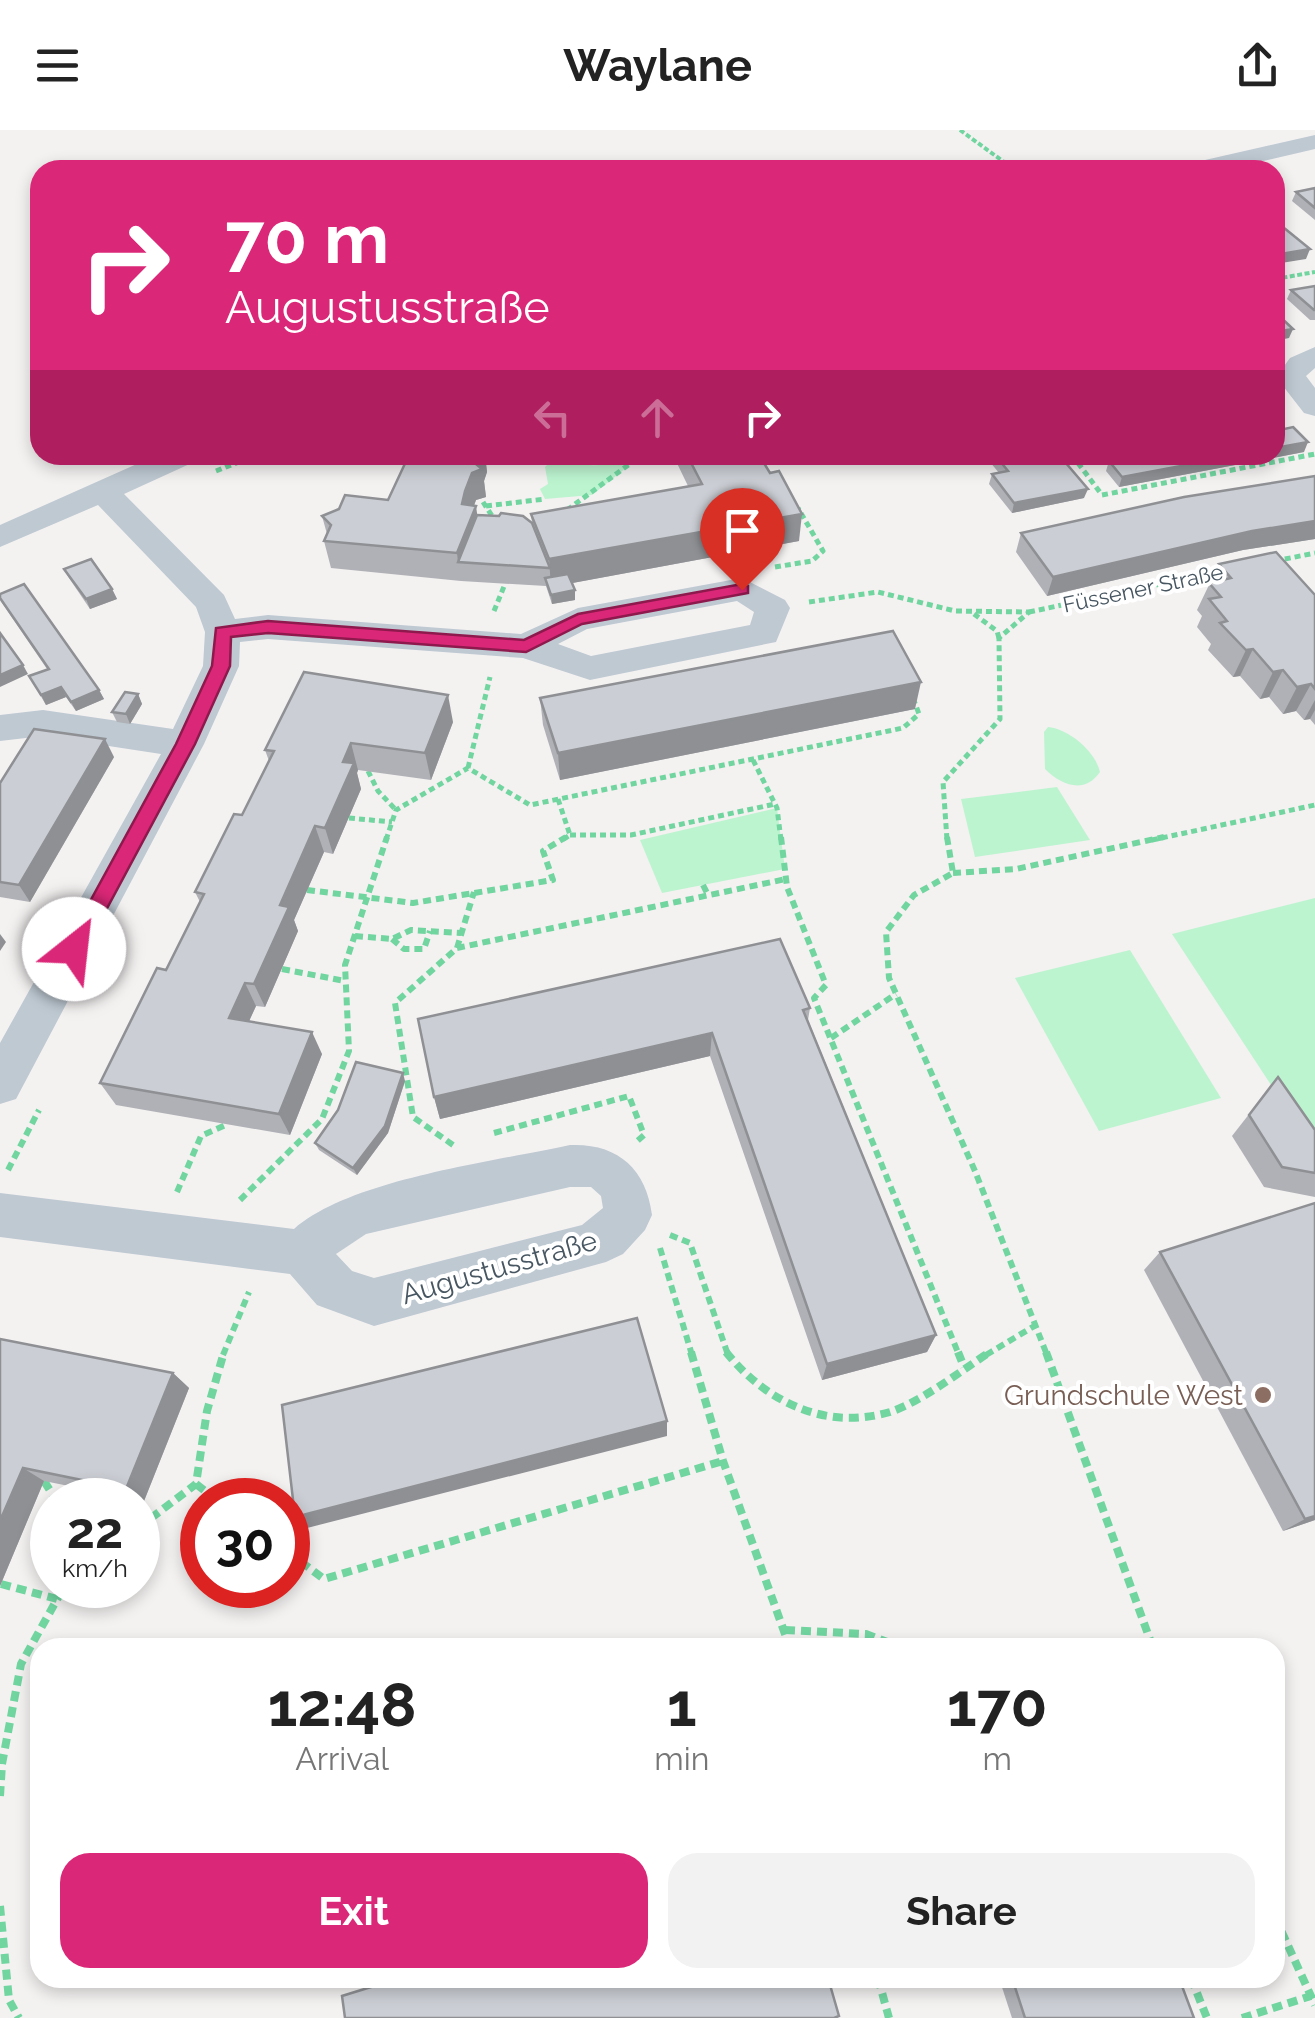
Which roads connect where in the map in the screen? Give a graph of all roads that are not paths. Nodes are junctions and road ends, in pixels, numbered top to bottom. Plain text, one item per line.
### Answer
1 (1315, 142) edge
2 (1236, 160) edge
3 (1315, 356) edge
4 (1315, 407) edge
5 (161, 465) edge
6 (102, 490) junction
7 (0, 536) edge
8 (223, 632) junction
9 (512, 646) junction
10 (0, 728) edge
11 (186, 744) junction
12 (0, 1085) edge
13 (0, 1214) edge
14 (287, 1251) junction

1 - 2 street
3 - 4 street
5 - 6 street
6 - 7 street
6 - 8 street
8 - 9 street
8 - 11 street
9 - 9 street
10 - 11 street
11 - 12 street
13 - 14 street
14 - 14 street, Augustusstraße

